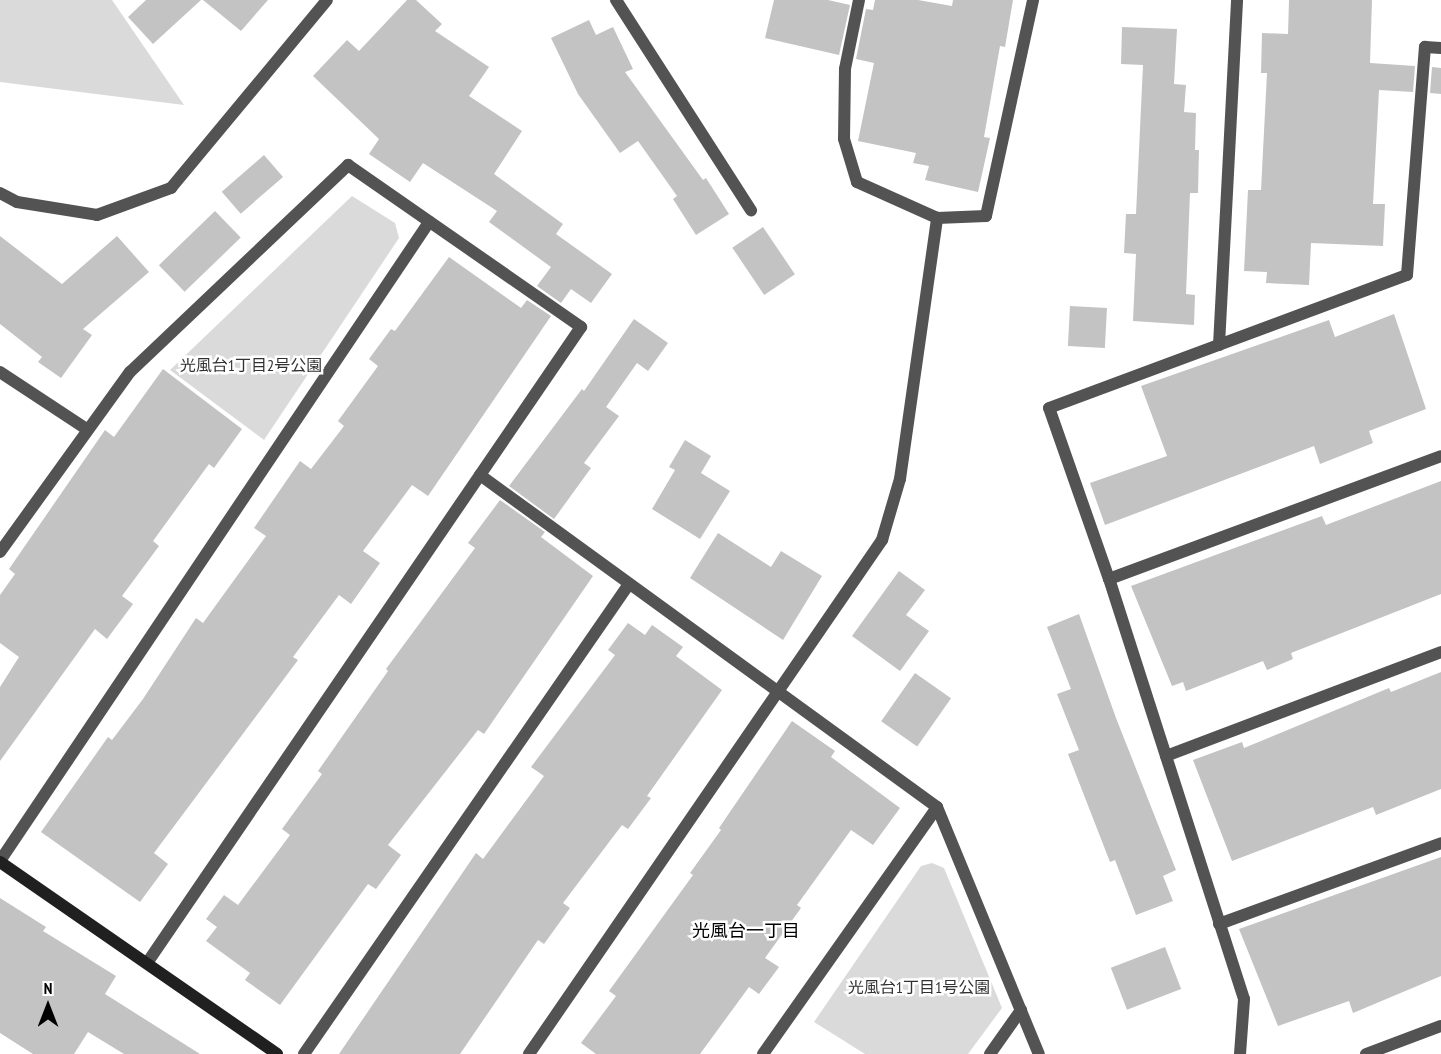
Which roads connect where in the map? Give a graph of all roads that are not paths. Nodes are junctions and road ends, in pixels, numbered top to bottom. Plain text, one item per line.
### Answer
1 (327, 0) edge
2 (616, 0) edge
3 (860, 0) edge
4 (1033, 0) edge
5 (1236, 0) edge
6 (1441, 48) edge
7 (0, 193) edge
8 (751, 210) dead end
9 (937, 218) junction
10 (429, 222) junction
11 (1219, 345) junction
12 (0, 372) edge
13 (88, 430) junction
14 (1441, 456) edge
15 (480, 475) junction
16 (0, 552) edge
17 (1109, 579) junction
18 (629, 584) junction
19 (1441, 652) edge
20 (778, 692) junction
21 (1166, 756) junction
22 (937, 807) junction
23 (1441, 843) edge
24 (0, 862) edge
25 (1219, 924) junction
26 (147, 963) junction
27 (1020, 1010) junction
28 (1441, 1026) edge
29 (277, 1054) edge
30 (304, 1054) edge
31 (529, 1054) edge
32 (764, 1054) edge
33 (990, 1054) edge
34 (1039, 1054) edge
35 (1240, 1054) edge
36 (1366, 1054) edge

1 - 7 street
2 - 8 street
3 - 9 street
4 - 9 street
5 - 11 street
6 - 11 street
9 - 20 street
10 - 13 street
10 - 15 street
10 - 24 street
11 - 17 street
12 - 13 street
13 - 16 street
14 - 17 street
15 - 18 street
15 - 26 street
17 - 21 street
18 - 20 street
18 - 30 street
19 - 21 street
20 - 22 street
20 - 31 street
21 - 25 street
22 - 27 street
22 - 32 street
23 - 25 street
24 - 26 street
25 - 35 street
26 - 29 street
27 - 33 street
27 - 34 street
28 - 36 street

